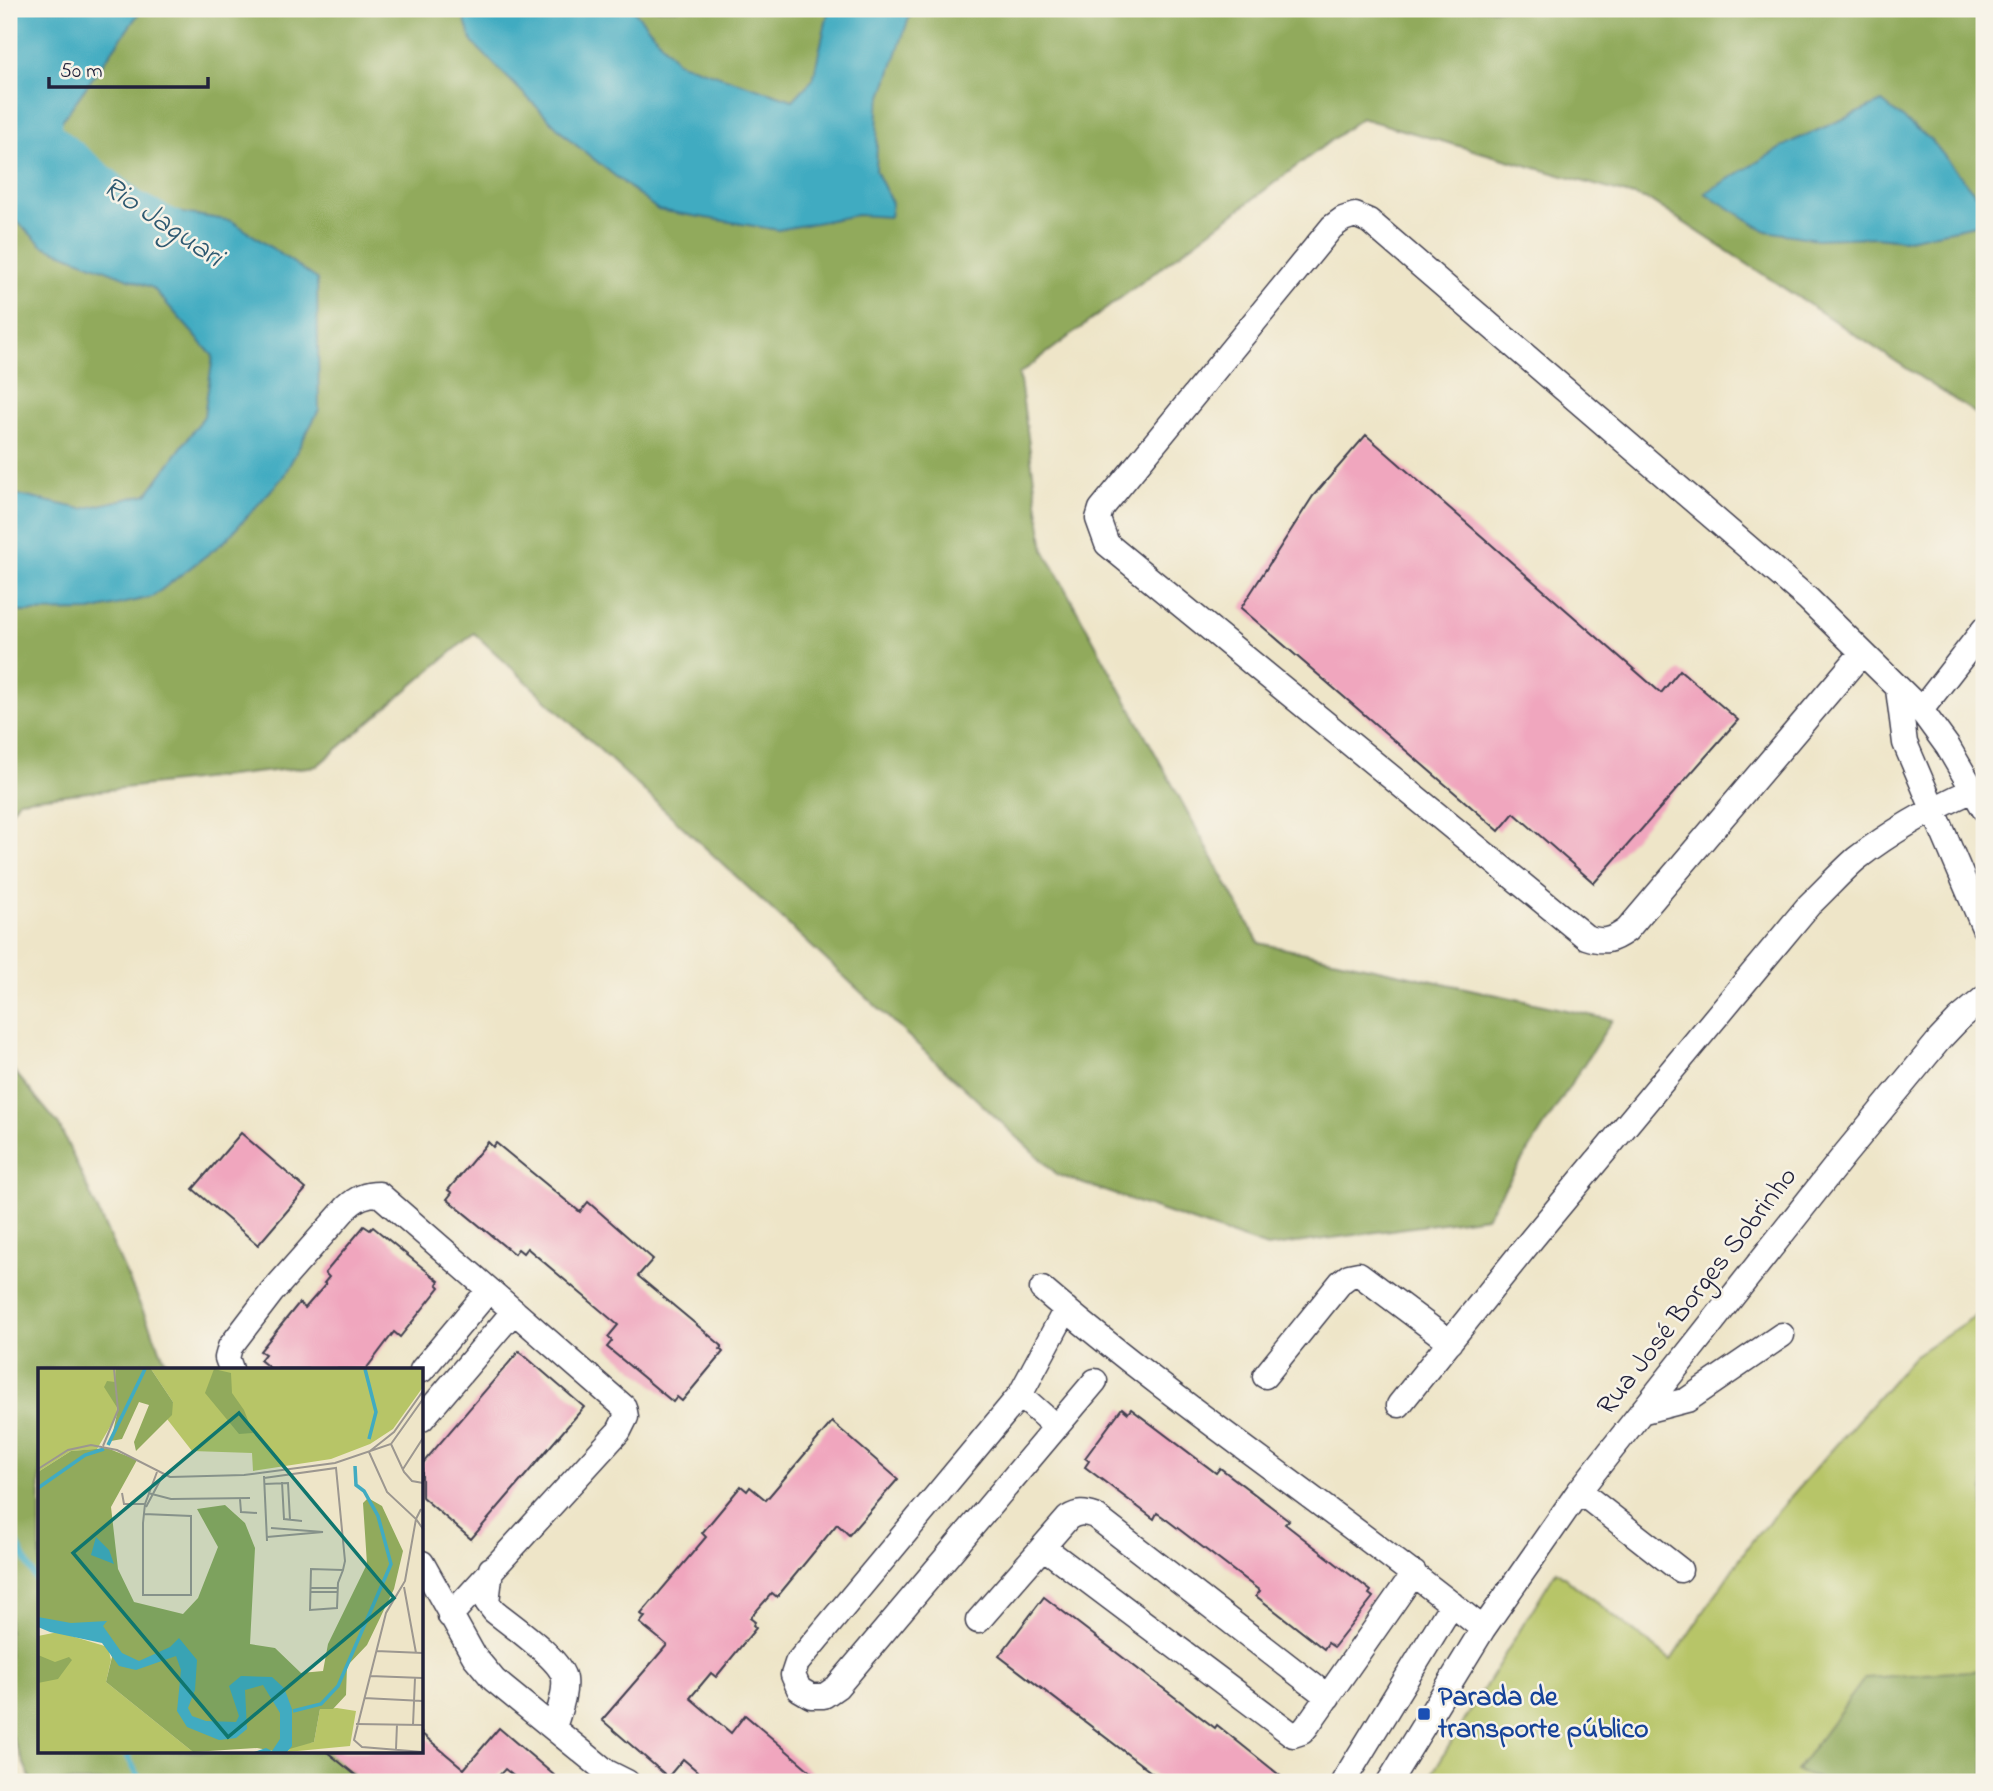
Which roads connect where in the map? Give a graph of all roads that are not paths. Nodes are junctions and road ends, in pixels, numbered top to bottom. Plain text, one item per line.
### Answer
1 (1984, 629) edge
2 (1862, 653) junction
3 (1898, 689) junction
4 (1921, 710) junction
5 (1978, 799) edge
6 (1934, 808) junction
7 (1984, 928) edge
8 (1980, 1001) edge
9 (1042, 1289) dead end
10 (489, 1290) junction
11 (1066, 1309) junction
12 (514, 1311) junction
13 (1782, 1335) dead end
14 (1450, 1342) junction
15 (231, 1368) edge
16 (424, 1368) edge
17 (1265, 1376) dead end
18 (1095, 1381) dead end
19 (1020, 1395) junction
20 (1399, 1405) dead end
21 (1641, 1412) junction
22 (424, 1417) edge
23 (1056, 1427) junction
24 (1579, 1491) junction
25 (1043, 1547) junction
26 (424, 1567) edge
27 (491, 1569) junction
28 (1680, 1570) dead end
29 (1414, 1573) junction
30 (1452, 1604) junction
31 (450, 1616) junction
32 (978, 1620) dead end
33 (1483, 1629) junction
34 (1328, 1697) junction
35 (554, 1728) junction
36 (627, 1782) edge
37 (1343, 1782) edge
38 (1389, 1782) edge

1 - 4 street
2 - 2 street
2 - 3 street
3 - 4 street
3 - 6 street
4 - 5 street
5 - 6 street
6 - 7 street
6 - 14 street
8 - 21 street, Rua José Borges Sobrinho
9 - 11 street
10 - 12 street
10 - 15 street
10 - 16 street
11 - 19 street
11 - 29 street
12 - 22 street
12 - 27 street
13 - 21 street
14 - 17 street
14 - 20 street
18 - 23 street
19 - 23 street
19 - 23 street
21 - 24 street, Rua José Borges Sobrinho
24 - 28 street
24 - 33 street, Rua José Borges Sobrinho
25 - 32 street
25 - 34 street
25 - 34 street
26 - 31 street
27 - 31 street
27 - 35 street
29 - 30 street
29 - 34 street
30 - 33 street
30 - 37 street
31 - 35 street
33 - 38 street, Rua José Borges Sobrinho
35 - 36 street

